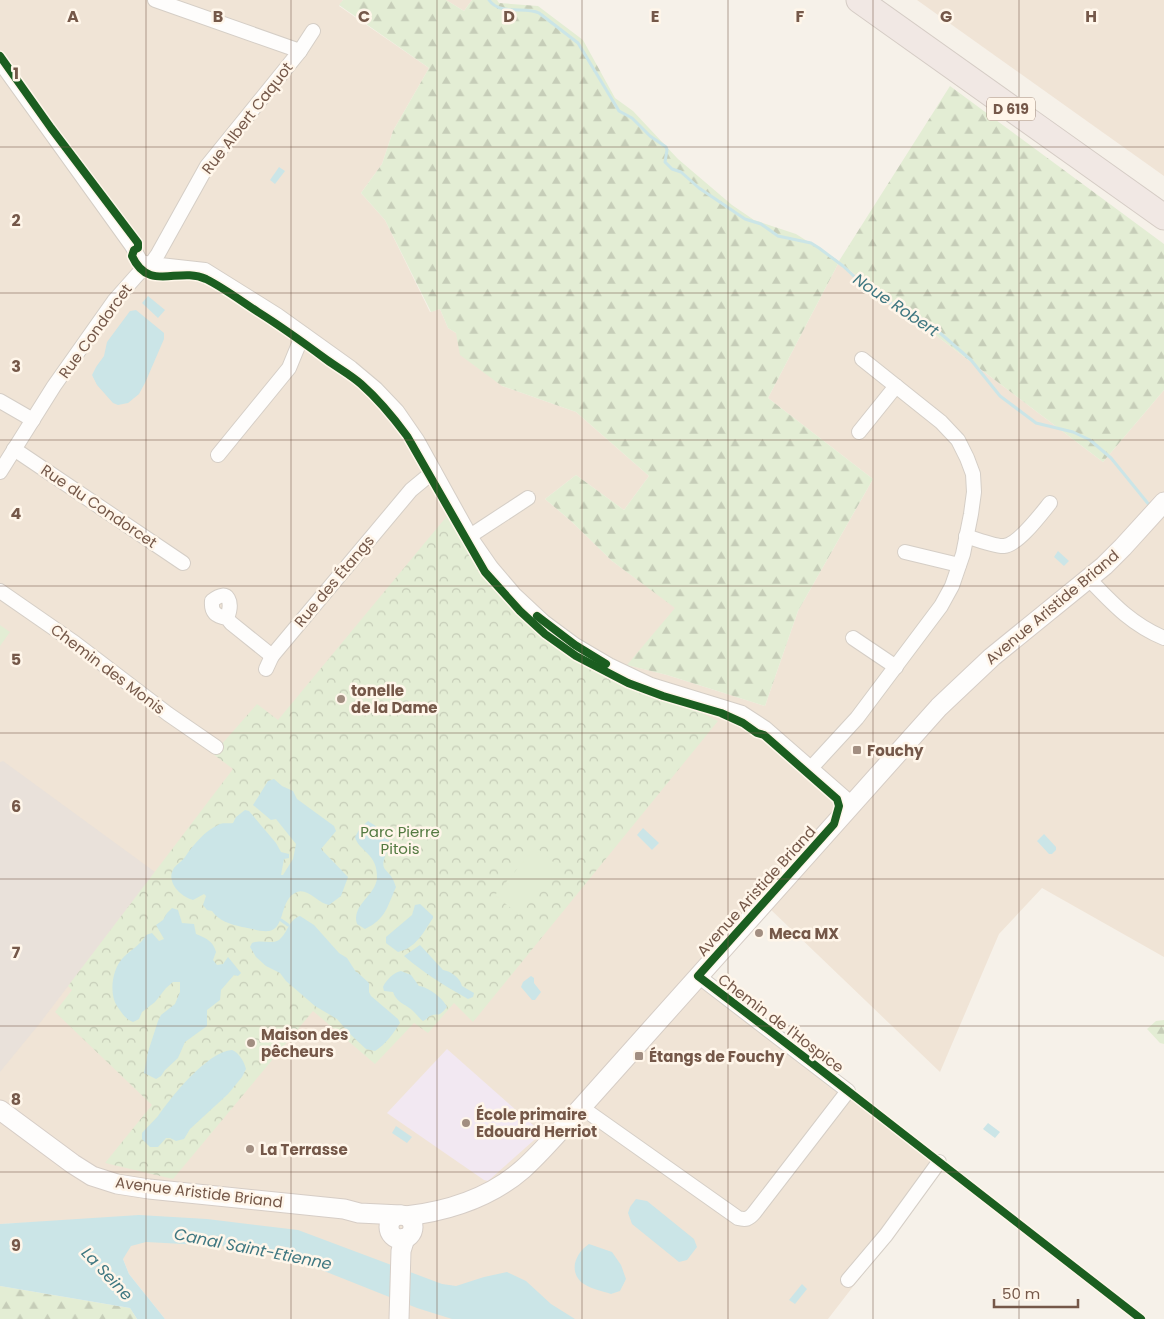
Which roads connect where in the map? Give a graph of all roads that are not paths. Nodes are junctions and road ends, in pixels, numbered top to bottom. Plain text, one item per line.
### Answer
1 (155, 0) edge
2 (859, 0) edge
3 (889, 0) edge
4 (313, 31) dead end
5 (300, 51) junction
6 (0, 62) edge
7 (1164, 196) edge
8 (1164, 218) edge
9 (151, 264) junction
10 (303, 334) junction
11 (862, 359) dead end
12 (896, 386) junction
13 (0, 401) edge
14 (32, 420) junction
15 (859, 432) dead end
16 (14, 449) junction
17 (218, 454) dead end
18 (434, 471) junction
19 (0, 472) edge
20 (528, 498) dead end
21 (1050, 503) dead end
22 (1158, 509) edge
23 (470, 536) junction
24 (966, 536) junction
25 (905, 552) dead end
26 (183, 563) dead end
27 (959, 565) junction
28 (1089, 579) junction
29 (0, 591) edge
30 (229, 620) dead end
31 (853, 638) dead end
32 (1164, 638) edge
33 (272, 656) junction
34 (896, 667) junction
35 (266, 669) dead end
36 (216, 747) dead end
37 (811, 768) junction
38 (852, 804) junction
39 (698, 976) junction
40 (581, 1107) junction
41 (2, 1115) edge
42 (939, 1162) dead end
43 (402, 1234) junction
44 (848, 1280) dead end
45 (399, 1315) edge

1 - 5 street, Rue Albert Caquot
2 - 8 highway, D 619
3 - 7 highway, D 619
4 - 5 street, Rue Albert Caquot
5 - 9 street, Rue Albert Caquot
6 - 9 street
9 - 10 street
9 - 14 street, Rue Condorcet
10 - 17 street
10 - 18 street
11 - 12 street
12 - 15 street
12 - 24 street
13 - 14 street
14 - 16 street, Rue Condorcet
16 - 19 street, Rue Condorcet
16 - 26 street, Rue du Condorcet
18 - 23 street
18 - 33 street, Rue des Étangs
20 - 23 street
21 - 24 street
22 - 28 street, Avenue Aristide Briand
23 - 37 street
24 - 27 street
25 - 27 street
27 - 34 street
28 - 32 street
28 - 38 street, Avenue Aristide Briand
29 - 36 street, Chemin des Monis
30 - 33 street
31 - 34 street
33 - 35 street, Rue des Étangs
34 - 37 street
37 - 38 street
38 - 39 street, Avenue Aristide Briand
39 - 40 street, Avenue Aristide Briand
39 - 40 street, Chemin de l'Hospice
40 - 43 street, Avenue Aristide Briand
41 - 43 street, Avenue Aristide Briand
42 - 44 street
43 - 45 street

